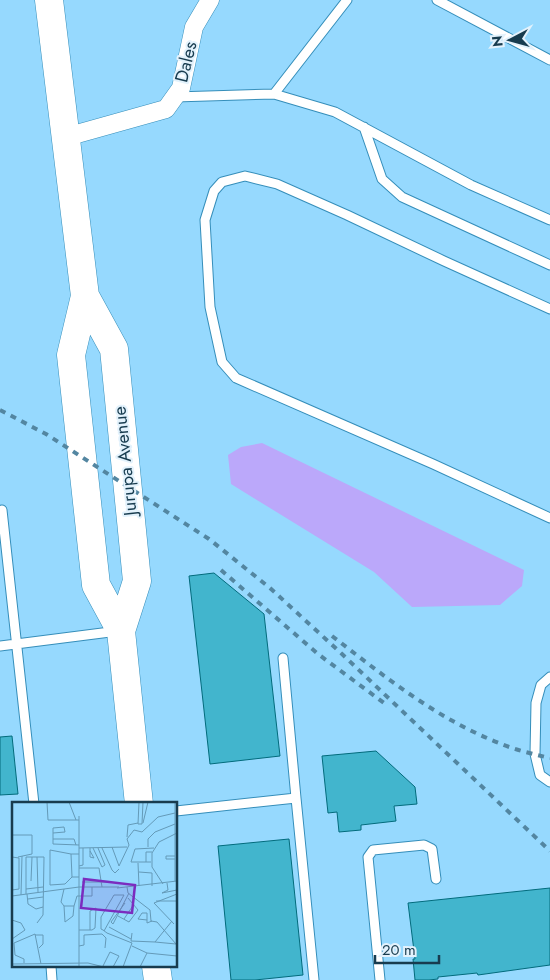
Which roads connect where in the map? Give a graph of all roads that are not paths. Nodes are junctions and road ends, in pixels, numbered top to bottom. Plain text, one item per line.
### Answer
1 (49, 0) edge
2 (210, 0) edge
3 (347, 0) edge
4 (437, 0) edge
5 (550, 60) edge
6 (274, 94) junction
7 (175, 97) junction
8 (364, 128) junction
9 (66, 137) junction
10 (550, 220) edge
11 (550, 265) edge
12 (85, 296) junction
13 (550, 309) edge
14 (2, 510) dead end
15 (550, 518) edge
16 (121, 631) junction
17 (17, 644) junction
18 (0, 646) edge
19 (282, 658) dead end
20 (550, 677) edge
21 (550, 782) edge
22 (296, 798) junction
23 (34, 802) edge
24 (139, 802) edge
25 (178, 811) edge
26 (436, 879) dead end
27 (314, 980) edge
28 (380, 980) edge

1 - 9 main road, Jurupa Avenue
2 - 7 street, Dales
3 - 6 lane
4 - 5 lane
6 - 7 lane
6 - 8 lane
7 - 9 street, Dales
8 - 10 lane
8 - 11 lane
9 - 12 main road, Jurupa Avenue
12 - 16 main road, Jurupa Avenue
12 - 16 main road, Jurupa Avenue
13 - 15 lane
14 - 17 lane
16 - 17 lane
16 - 24 main road, Jurupa Avenue
17 - 18 lane
17 - 23 lane
19 - 22 lane
20 - 21 lane
22 - 25 lane
22 - 27 lane
26 - 28 lane

